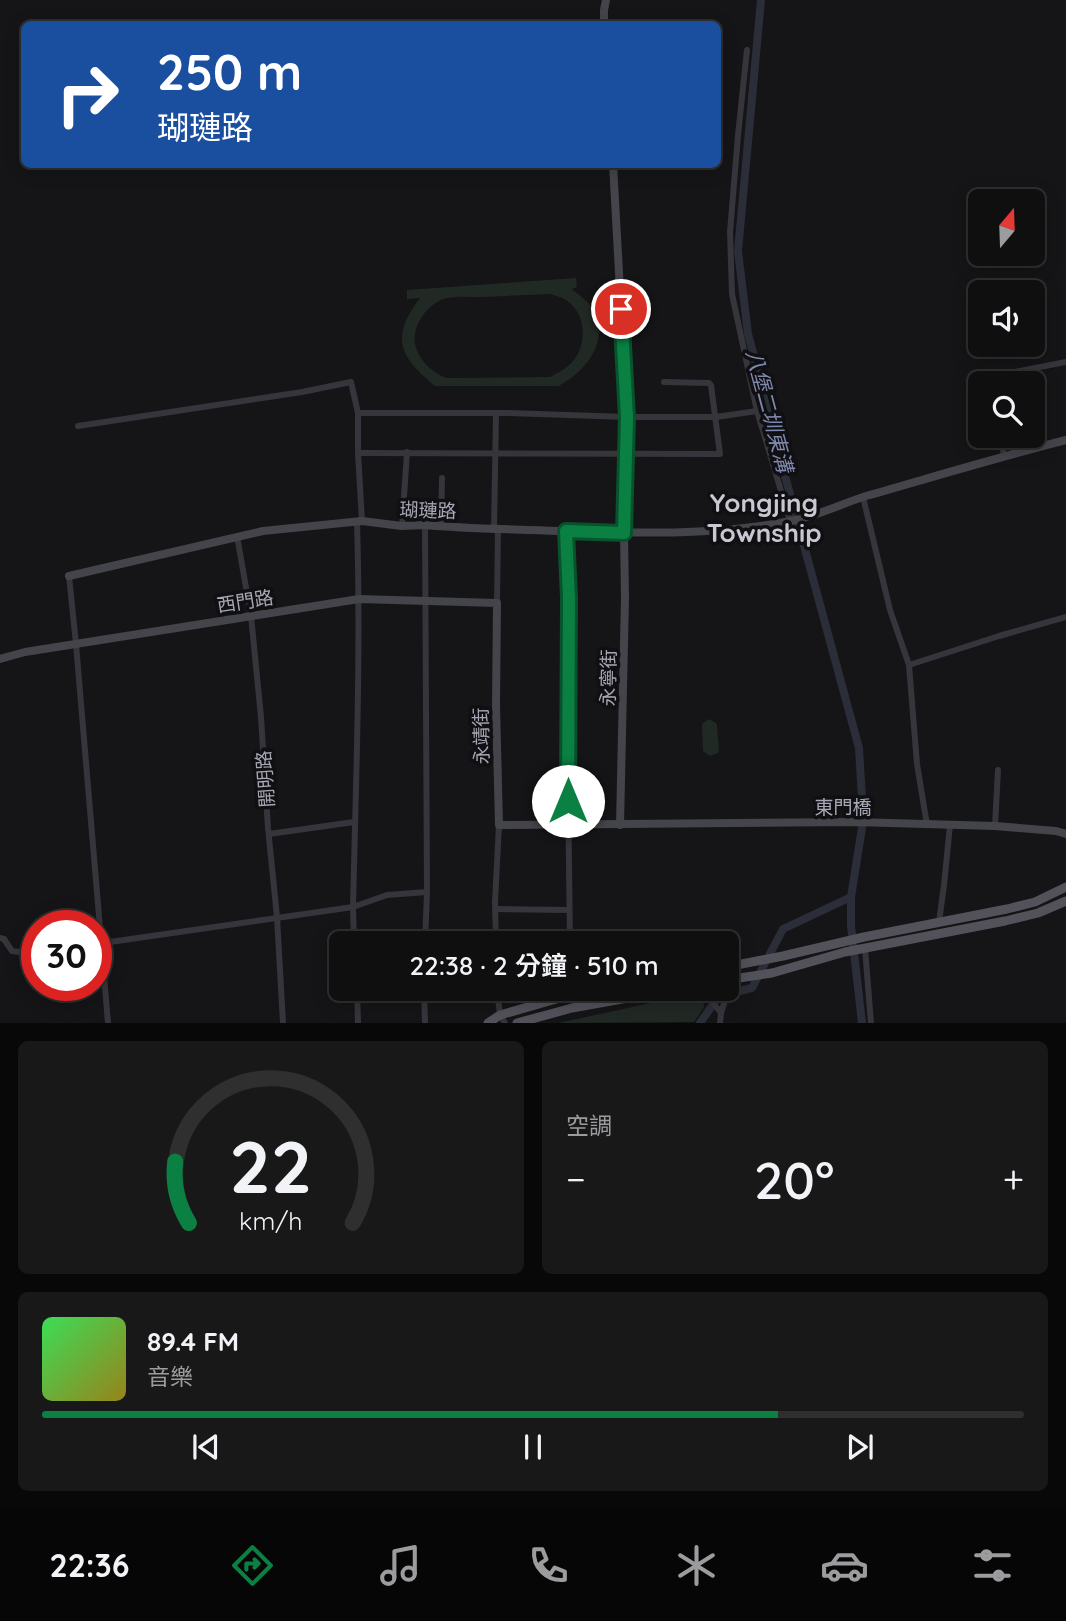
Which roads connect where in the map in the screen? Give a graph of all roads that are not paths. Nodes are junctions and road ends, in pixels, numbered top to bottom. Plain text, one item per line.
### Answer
1 (606, 0) edge
2 (604, 21) edge
3 (747, 50) dead end
4 (613, 168) edge
5 (1066, 362) edge
6 (1030, 371) edge
7 (664, 382) dead end
8 (757, 411) junction
9 (358, 413) junction
10 (496, 414) junction
11 (627, 417) junction
12 (716, 417) junction
13 (78, 426) dead end
14 (1066, 440) edge
15 (1003, 448) edge
16 (407, 452) junction
17 (358, 453) junction
18 (495, 453) junction
19 (627, 453) junction
20 (1004, 456) junction
21 (442, 478) dead end
22 (863, 497) junction
23 (791, 521) junction
24 (360, 522) junction
25 (425, 525) junction
26 (402, 526) junction
27 (441, 527) junction
28 (496, 529) junction
29 (566, 531) junction
30 (624, 533) junction
31 (237, 537) junction
32 (69, 576) joint
33 (359, 599) junction
34 (425, 600) junction
35 (497, 603) junction
36 (251, 616) junction
37 (1066, 617) edge
38 (76, 644) junction
39 (0, 660) edge
40 (909, 665) junction
41 (998, 770) dead end
42 (355, 822) junction
43 (499, 825) junction
44 (568, 825) junction
45 (620, 825) junction
46 (927, 825) junction
47 (950, 825) junction
48 (995, 826) junction
49 (269, 834) junction
50 (1066, 834) edge
51 (1066, 887) edge
52 (427, 892) junction
53 (1066, 901) edge
54 (352, 907) junction
55 (496, 909) junction
56 (569, 909) junction
57 (96, 910) edge
58 (277, 917) junction
59 (939, 922) junction
60 (353, 931) edge
61 (425, 931) edge
62 (496, 931) edge
63 (570, 931) edge
64 (0, 938) edge
65 (112, 942) edge
66 (865, 948) junction
67 (21, 952) edge
68 (739, 965) edge
69 (739, 978) edge
70 (105, 1001) edge
71 (357, 1001) edge
72 (424, 1001) edge
73 (499, 1001) edge
74 (547, 1001) edge
75 (611, 1001) edge
76 (712, 1001) edge
77 (724, 1001) edge
78 (721, 1013) junction
79 (502, 1019) edge
80 (108, 1023) edge
81 (283, 1023) edge
82 (358, 1023) edge
83 (425, 1023) edge
84 (488, 1023) edge
85 (517, 1023) edge
86 (720, 1023) edge
87 (871, 1023) edge

1 - 2 street
3 - 8 street
4 - 11 street, 永寧街
5 - 6 street
7 - 12 street
8 - 12 street
8 - 23 street
9 - 10 street
9 - 13 street
9 - 17 street
10 - 11 street
10 - 18 street, 永靖街
11 - 12 street
11 - 19 street, 永寧街
12 - 19 street
14 - 20 street
15 - 20 street
16 - 17 street
16 - 18 street
16 - 26 street
17 - 24 street
18 - 19 street
18 - 28 street, 永靖街
19 - 30 street, 永寧街
20 - 22 street
21 - 27 street
22 - 23 street, 瑚璉路
22 - 40 street
23 - 30 street, 瑚璉路
24 - 26 street, 瑚璉路
24 - 31 street, 瑚璉路
24 - 33 street
25 - 26 street, 瑚璉路
25 - 27 street, 瑚璉路
25 - 34 street
27 - 28 street, 瑚璉路
28 - 29 street, 瑚璉路
28 - 35 street, 永靖街
29 - 30 street, 瑚璉路
29 - 44 street
30 - 45 street, 永寧街
31 - 32 street, 瑚璉路
31 - 36 street, 開明路
32 - 38 street
33 - 34 street, 西門路
33 - 36 street, 西門路
33 - 42 street
34 - 35 street, 西門路
34 - 52 street
35 - 43 street, 永靖街
36 - 38 street, 西門路
36 - 49 street, 開明路
37 - 40 street
38 - 39 street, 西門路
38 - 57 street
40 - 46 street
41 - 48 street
42 - 49 street
42 - 54 street
43 - 44 street, 東門橋
43 - 55 street, 永靖街
44 - 45 street, 東門橋
44 - 56 street
45 - 46 street, 東門橋
46 - 47 street, 東門橋
47 - 48 street, 東門橋
47 - 59 street
48 - 50 street, 東門橋
49 - 58 street, 開明路
51 - 59 main road
52 - 54 street
52 - 61 street
53 - 66 main road
54 - 58 street
54 - 60 street
55 - 56 street
55 - 62 street, 永靖街
56 - 63 street
58 - 65 street
58 - 81 street, 開明路
59 - 68 main road
64 - 67 street
66 - 69 main road
66 - 87 street
70 - 80 street
71 - 82 street
72 - 83 street
73 - 79 street
74 - 79 main road
75 - 85 main road
76 - 78 street
77 - 78 street
78 - 86 street
79 - 84 main road

